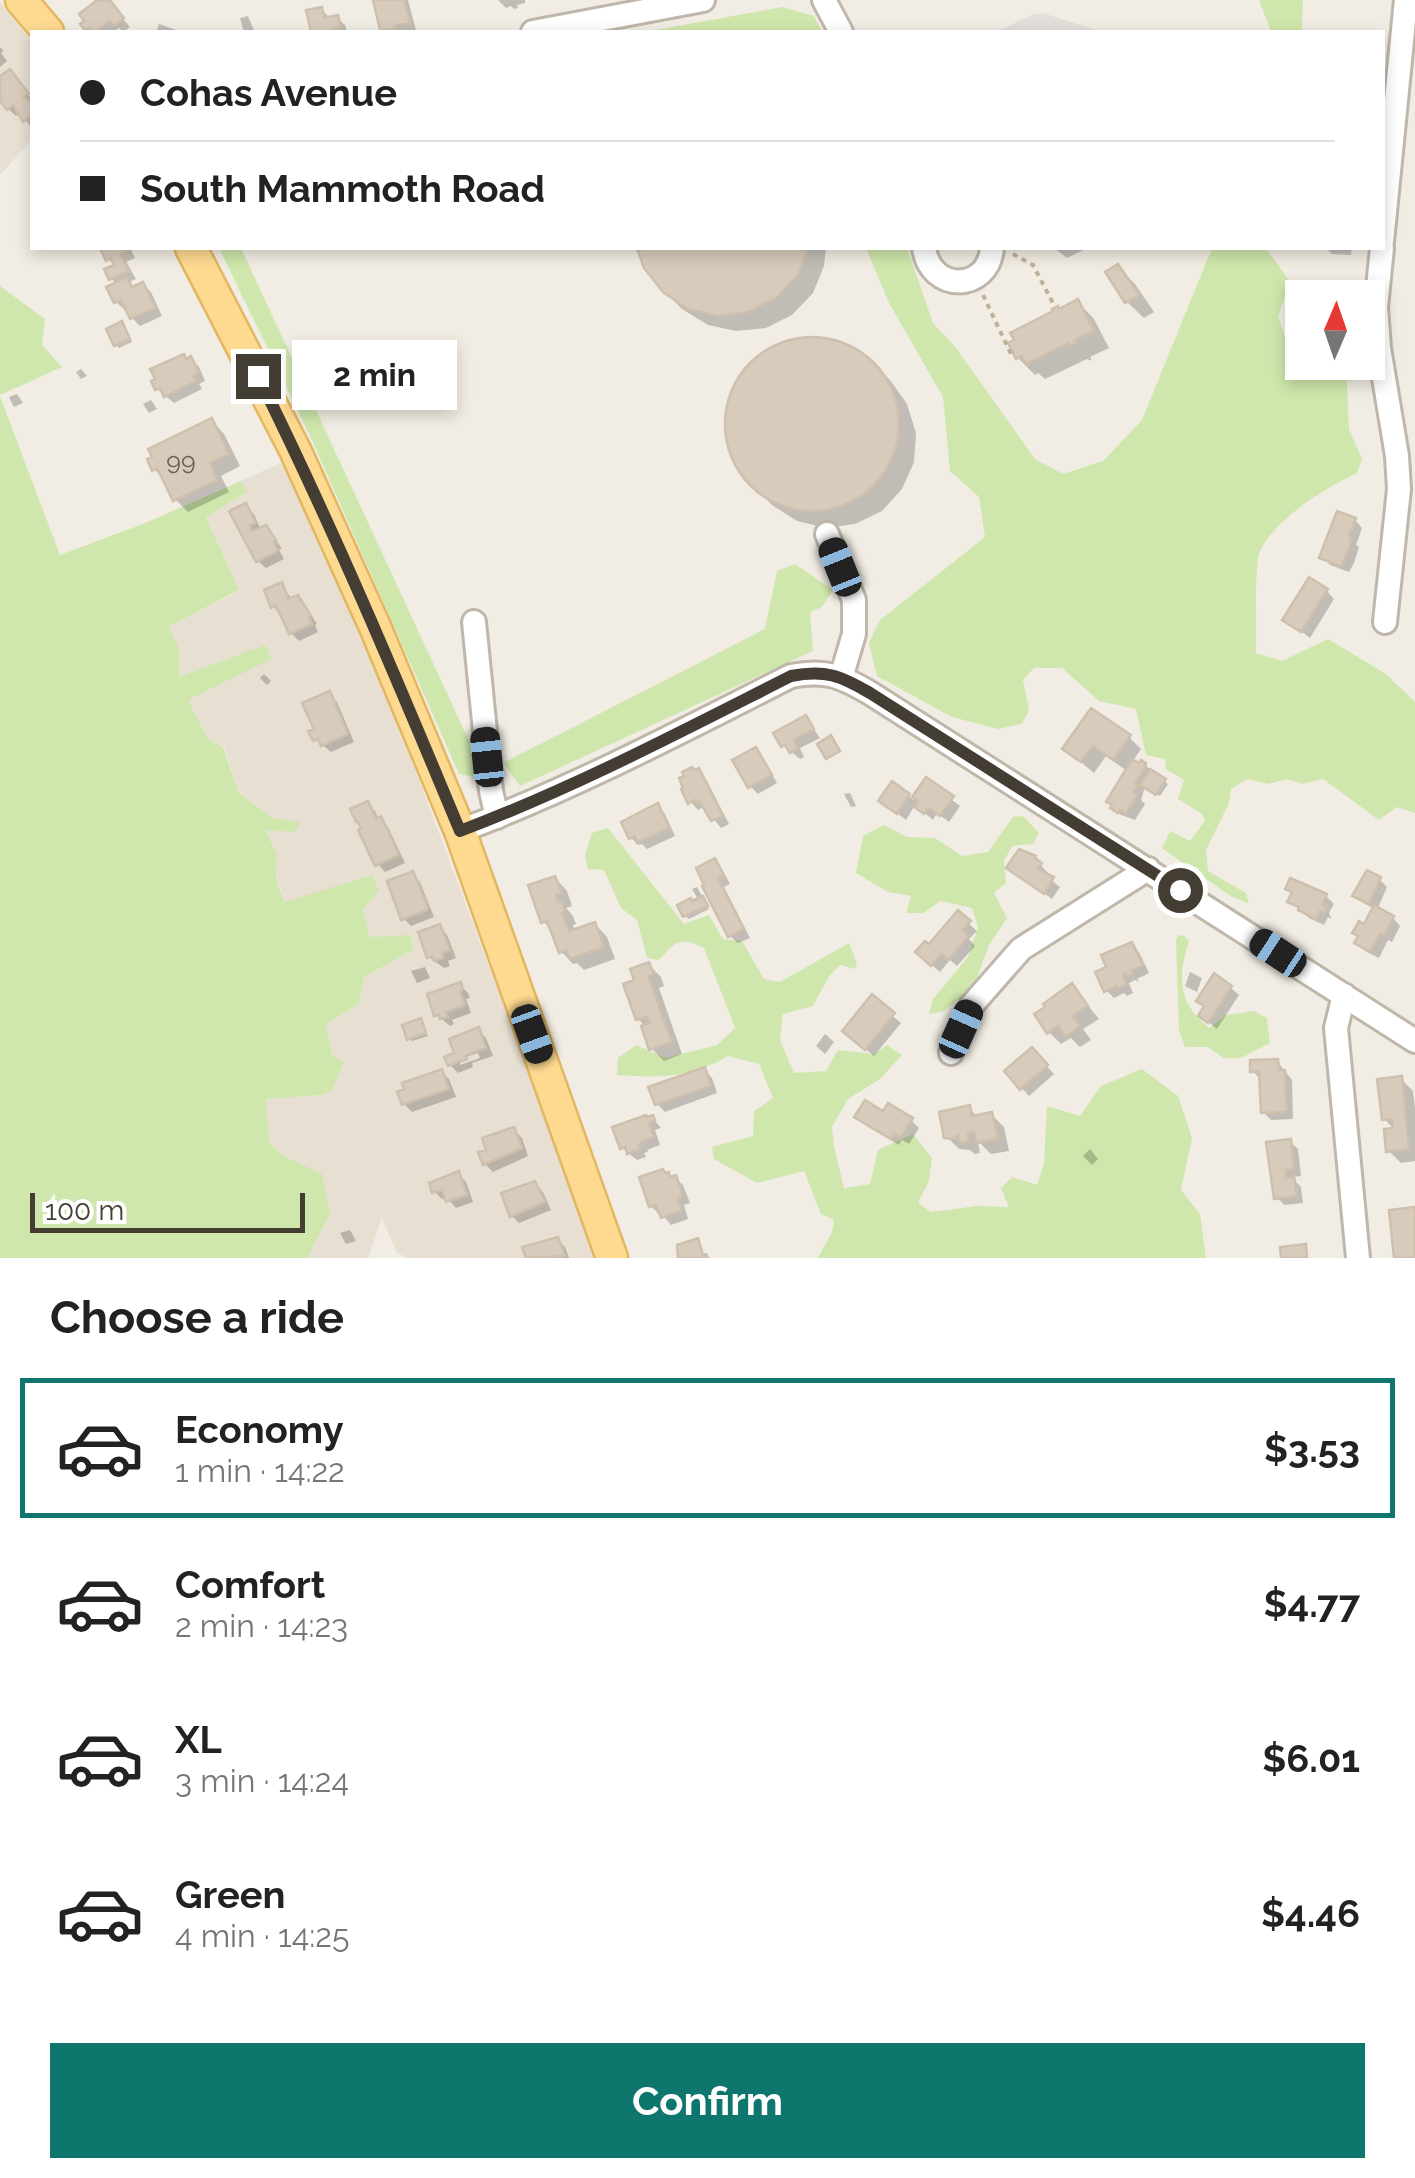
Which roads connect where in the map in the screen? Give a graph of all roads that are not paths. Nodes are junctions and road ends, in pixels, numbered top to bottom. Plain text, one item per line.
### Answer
1 (22, 0) edge
2 (703, 0) edge
3 (824, 0) edge
4 (1406, 0) edge
5 (46, 30) edge
6 (544, 30) edge
7 (840, 30) edge
8 (1385, 214) edge
9 (192, 250) edge
10 (924, 250) edge
11 (997, 250) edge
12 (1381, 250) edge
13 (827, 534) dead end
14 (474, 622) dead end
15 (1385, 622) dead end
16 (841, 678) junction
17 (497, 817) junction
18 (460, 831) junction
19 (1148, 869) junction
20 (1344, 995) junction
21 (1415, 1041) edge
22 (950, 1052) dead end
23 (612, 1258) edge
24 (1358, 1258) edge

1 - 5 main road
2 - 6 street
3 - 7 street
4 - 8 street
9 - 18 main road
10 - 11 street
12 - 15 street
13 - 16 street
14 - 17 street
16 - 17 street
16 - 19 street
17 - 18 street
18 - 23 main road
19 - 20 street
19 - 22 street
20 - 21 street
20 - 24 street

